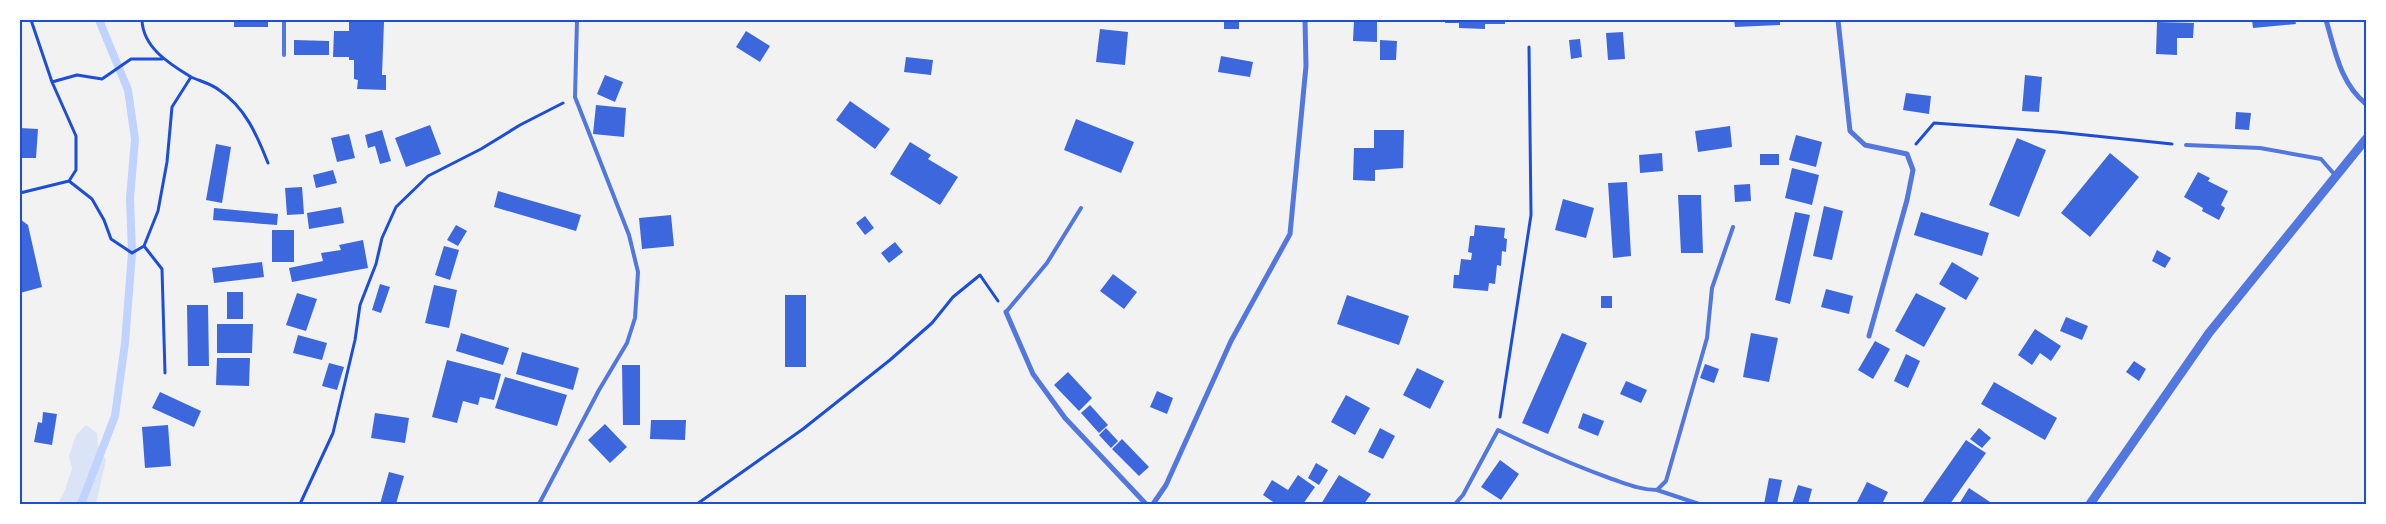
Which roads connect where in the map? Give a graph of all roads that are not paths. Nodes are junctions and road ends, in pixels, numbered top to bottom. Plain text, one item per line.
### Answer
1 (284, 20) edge
2 (577, 20) edge
3 (1305, 20) edge
4 (1838, 20) edge
5 (2326, 20) edge
6 (284, 55) dead end
7 (2366, 104) edge
8 (2366, 139) edge
9 (2186, 145) road end
10 (2336, 176) junction
11 (1081, 208) dead end
12 (1733, 227) dead end
13 (1006, 312) joint
14 (1869, 336) dead end
15 (1657, 490) junction
16 (539, 504) edge
17 (1146, 504) edge
18 (1154, 504) edge
19 (1455, 504) edge
20 (1699, 504) edge
21 (2090, 504) edge

1 - 6 lane
2 - 16 lane
3 - 18 street
4 - 14 street
5 - 7 street
8 - 10 street
9 - 10 lane
10 - 21 street
11 - 13 lane
12 - 15 lane
13 - 17 street
15 - 19 lane
15 - 20 lane

